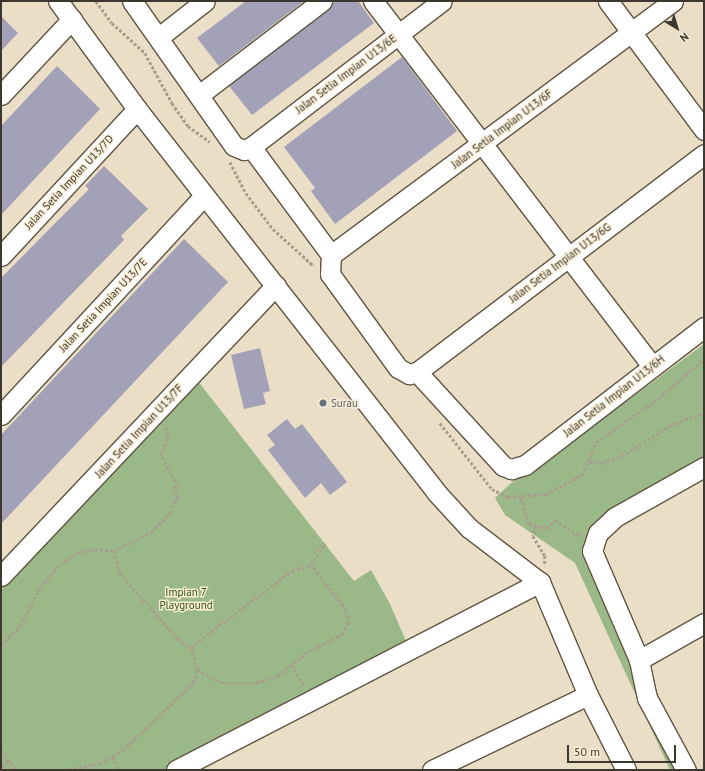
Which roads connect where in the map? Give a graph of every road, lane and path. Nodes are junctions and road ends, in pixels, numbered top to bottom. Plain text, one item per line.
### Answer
1 (58, 1) edge
2 (96, 1) edge
3 (132, 1) edge
4 (206, 1) edge
5 (322, 1) edge
6 (373, 1) edge
7 (442, 1) edge
8 (608, 1) edge
9 (673, 1) edge
10 (72, 19) junction
11 (631, 32) junction
12 (398, 34) junction
13 (159, 37) junction
14 (1, 95) edge
15 (199, 95) junction
16 (137, 109) junction
17 (704, 130) edge
18 (482, 144) junction
19 (216, 147) dead end
20 (251, 147) junction
21 (704, 154) edge
22 (227, 158) dead end
23 (204, 196) junction
24 (331, 255) junction
25 (1, 256) edge
26 (569, 256) junction
27 (318, 270) dead end
28 (276, 285) junction
29 (704, 327) edge
30 (704, 359) edge
31 (652, 366) junction
32 (417, 372) junction
33 (158, 411) junction
34 (704, 413) edge
35 (1, 415) edge
36 (435, 418) dead end
37 (589, 462) junction
38 (704, 467) edge
39 (521, 498) junction
40 (537, 526) junction
41 (593, 542) junction
42 (325, 544) dead end
43 (114, 551) junction
44 (311, 565) junction
45 (1, 576) edge
46 (540, 582) junction
47 (704, 623) edge
48 (1, 645) edge
49 (191, 646) junction
50 (639, 660) junction
51 (292, 665) junction
52 (198, 670) junction
53 (588, 695) junction
54 (313, 700) junction
55 (1, 751) edge
56 (113, 757) junction
57 (9, 762) junction
58 (1, 766) edge
59 (16, 770) edge
60 (69, 770) edge
61 (119, 770) edge
62 (176, 770) edge
63 (432, 770) edge
64 (626, 770) edge
65 (686, 770) edge

1 - 10 street
2 - 19 path
3 - 13 street
4 - 13 street
5 - 15 street
6 - 12 street
7 - 12 street, Jalan Setia Impian U13/6E
8 - 11 street
9 - 11 street, Jalan Setia Impian U13/6F
10 - 14 street
10 - 16 street
11 - 17 street
11 - 18 street, Jalan Setia Impian U13/6F
12 - 18 street
12 - 20 street, Jalan Setia Impian U13/6E
13 - 15 street
15 - 20 street
16 - 23 street
16 - 25 street, Jalan Setia Impian U13/7D
18 - 24 street, Jalan Setia Impian U13/6F
18 - 26 street
20 - 24 street
21 - 26 street, Jalan Setia Impian U13/6G
22 - 27 path
23 - 28 street
23 - 35 street, Jalan Setia Impian U13/7E
24 - 32 street
26 - 31 street
26 - 32 street, Jalan Setia Impian U13/6G
28 - 33 street, Jalan Setia Impian U13/7F
28 - 46 street
29 - 31 street, Jalan Setia Impian U13/6H
30 - 37 path
31 - 32 street, Jalan Setia Impian U13/6H
33 - 43 path
33 - 45 street, Jalan Setia Impian U13/7F
34 - 37 path
36 - 39 path
37 - 39 path
38 - 41 street
39 - 40 path
40 - 41 path
40 - 46 path
41 - 50 street
42 - 44 path
43 - 48 path
43 - 49 path
44 - 49 path
44 - 51 path
46 - 53 street
46 - 54 street
47 - 50 street
49 - 52 path
50 - 65 street
51 - 52 path
51 - 54 path
52 - 56 path
53 - 63 street
53 - 64 street
54 - 62 street
55 - 57 path
56 - 60 path
56 - 61 path
57 - 58 path
57 - 59 path

